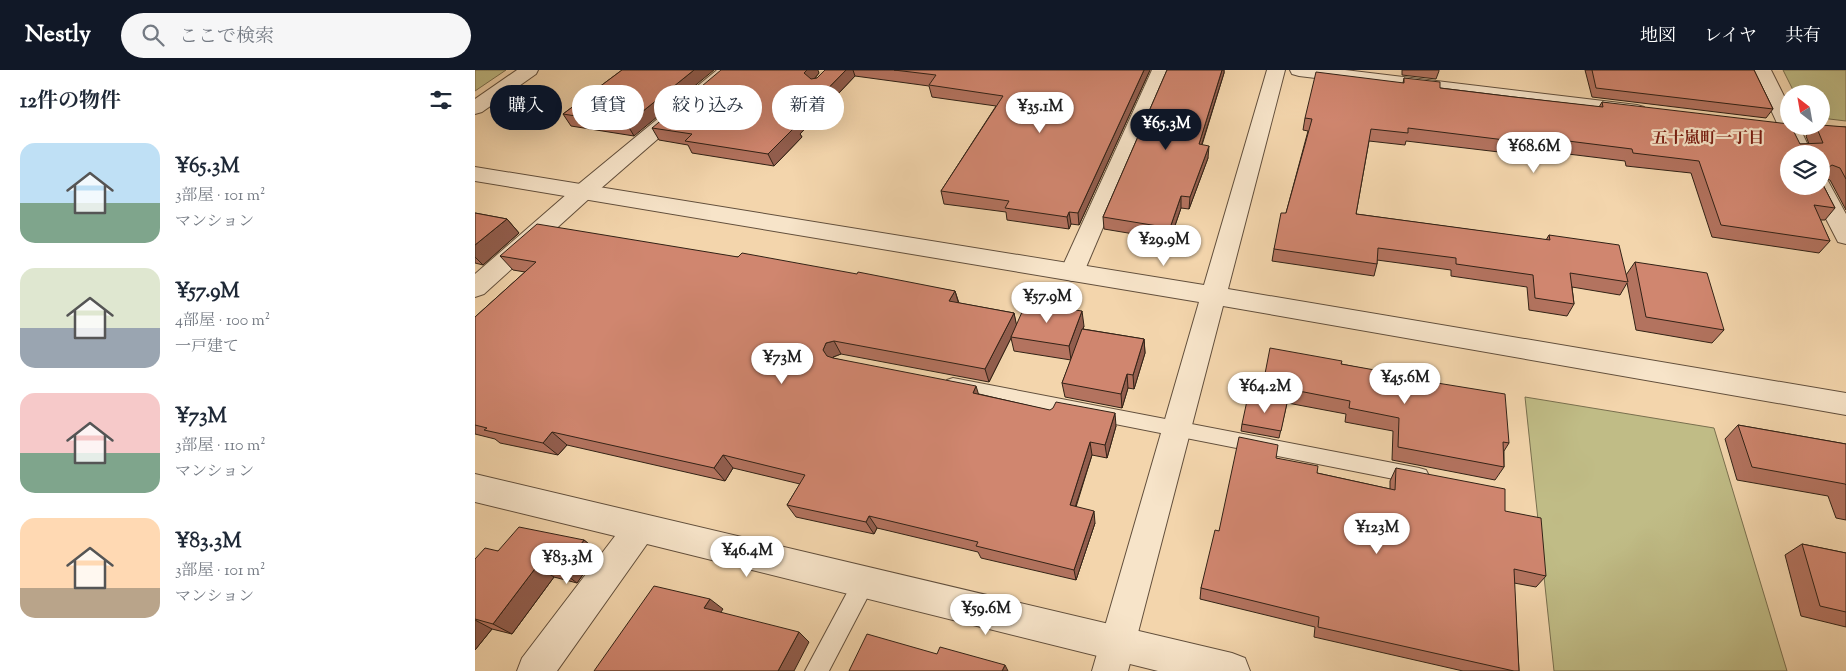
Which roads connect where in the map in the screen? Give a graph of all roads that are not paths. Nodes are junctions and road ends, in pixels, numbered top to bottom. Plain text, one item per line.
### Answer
1 (529, 70) edge
2 (728, 70) edge
3 (1161, 70) edge
4 (1276, 70) edge
5 (1299, 70) edge
6 (1762, 70) edge
7 (475, 108) edge
8 (1652, 113) edge
9 (1780, 115) edge
10 (475, 174) edge
11 (583, 192) junction
12 (1825, 195) edge
13 (1846, 236) edge
14 (1072, 272) junction
15 (475, 288) edge
16 (1214, 296) junction
17 (937, 382) edge
18 (1846, 404) edge
19 (1177, 428) junction
20 (1439, 480) edge
21 (475, 488) edge
22 (640, 528) junction
23 (865, 581) junction
24 (1114, 657) edge
25 (535, 671) edge
26 (817, 671) edge
27 (1232, 671) edge

1 - 7 street
2 - 11 street
3 - 14 street
4 - 16 street
5 - 8 street
6 - 9 street
10 - 11 street
11 - 14 street
11 - 15 street
12 - 13 street
14 - 16 street
16 - 18 street
16 - 19 street
17 - 19 lane
19 - 20 lane
19 - 24 street
21 - 22 street
22 - 23 street
22 - 25 street
23 - 24 street
23 - 26 lane
24 - 27 street

